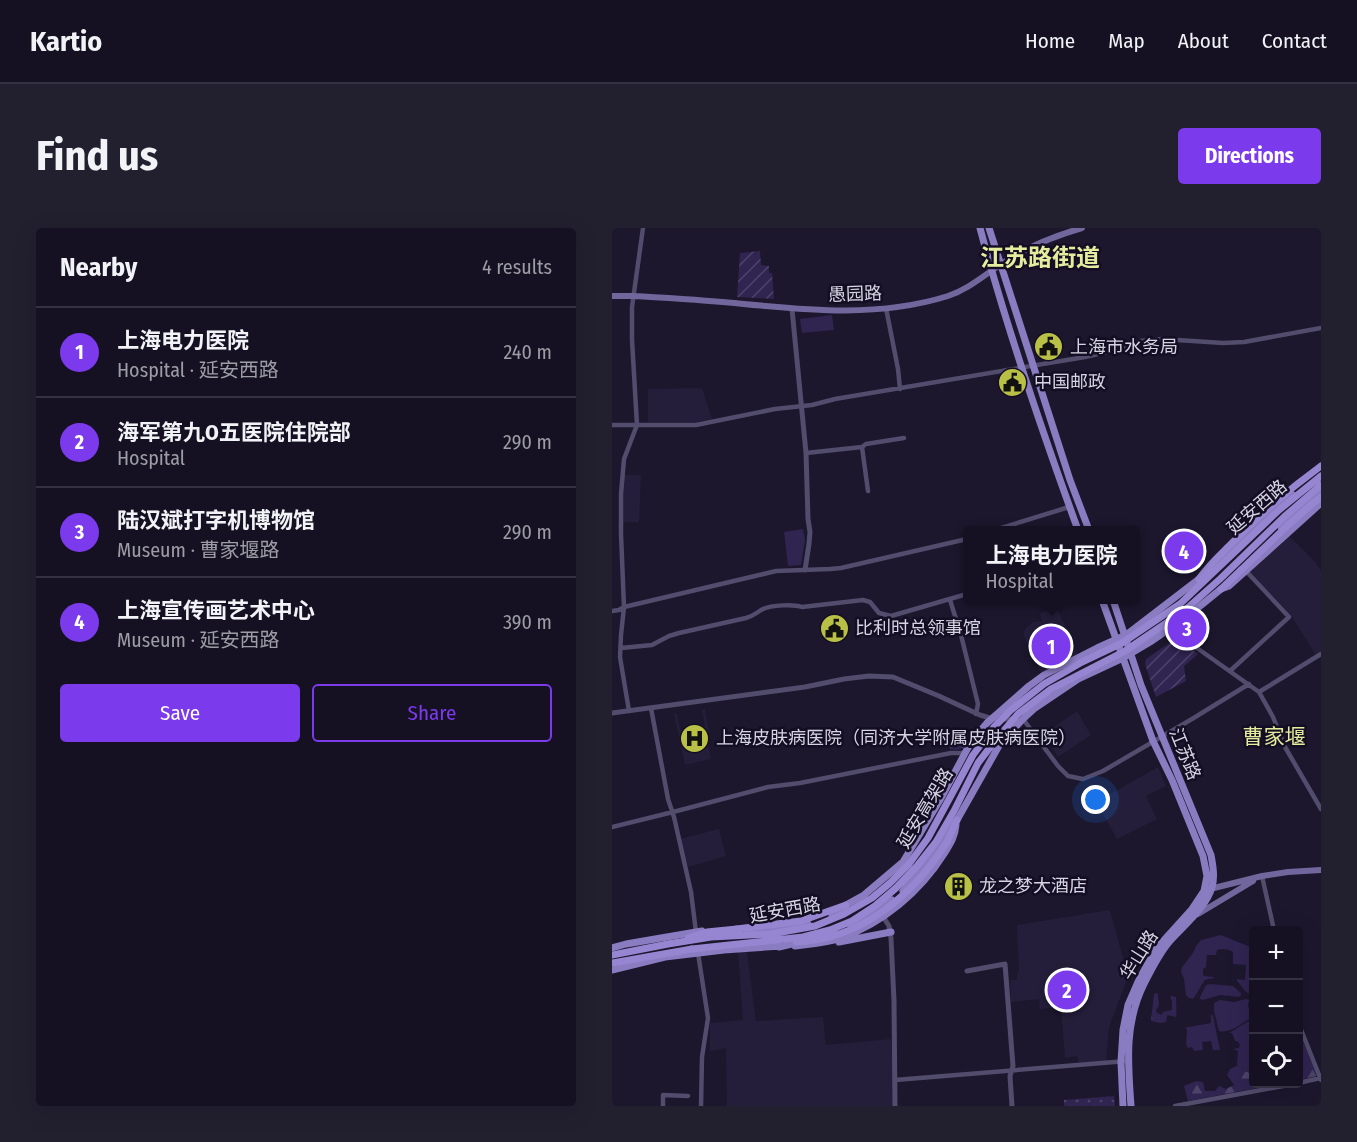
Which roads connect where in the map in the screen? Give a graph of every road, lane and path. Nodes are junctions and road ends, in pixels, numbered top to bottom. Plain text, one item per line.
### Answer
1 (643, 228) edge
2 (980, 228) edge
3 (989, 228) edge
4 (1082, 228) edge
5 (1001, 264) junction
6 (992, 271) junction
7 (612, 296) edge
8 (634, 296) junction
9 (886, 308) junction
10 (792, 309) junction
11 (1321, 328) edge
12 (1033, 366) junction
13 (1021, 368) junction
14 (900, 389) junction
15 (801, 407) junction
16 (612, 425) edge
17 (637, 425) junction
18 (904, 438) dead end
19 (862, 447) junction
20 (806, 453) junction
21 (1321, 466) edge
22 (1321, 474) edge
23 (1321, 485) edge
24 (1321, 490) edge
25 (868, 492) dead end
26 (1321, 497) edge
27 (1321, 503) edge
28 (1302, 506) junction
29 (1069, 507) junction
30 (1309, 513) junction
31 (1010, 526) edge
32 (1076, 526) edge
33 (1087, 526) edge
34 (963, 540) edge
35 (805, 570) junction
36 (1243, 571) junction
37 (1199, 579) junction
38 (1221, 589) junction
39 (963, 595) edge
40 (950, 600) junction
41 (1104, 604) edge
42 (1114, 604) edge
43 (624, 607) junction
44 (612, 611) edge
45 (1172, 627) junction
46 (1126, 635) junction
47 (1117, 639) junction
48 (621, 648) junction
49 (1132, 653) junction
50 (1321, 654) edge
51 (1123, 658) junction
52 (1230, 671) junction
53 (1249, 684) junction
54 (1259, 692) junction
55 (651, 708) junction
56 (629, 711) junction
57 (612, 713) edge
58 (976, 714) junction
59 (993, 719) junction
60 (1023, 719) junction
61 (1162, 736) junction
62 (1153, 741) junction
63 (965, 753) junction
64 (1321, 809) edge
65 (673, 812) junction
66 (957, 820) junction
67 (612, 826) edge
68 (1321, 870) edge
69 (1262, 876) junction
70 (1212, 889) junction
71 (1204, 891) junction
72 (864, 895) junction
73 (846, 905) junction
74 (880, 914) junction
75 (1194, 916) junction
76 (1273, 926) edge
77 (891, 932) junction
78 (696, 935) junction
79 (779, 943) junction
80 (815, 943) junction
81 (668, 944) junction
82 (612, 948) edge
83 (698, 953) junction
84 (612, 955) edge
85 (612, 963) edge
86 (612, 970) edge
87 (967, 971) dead end
88 (1303, 1032) edge
89 (1124, 1062) junction
90 (1012, 1072) junction
91 (1321, 1079) edge
92 (895, 1080) junction
93 (1303, 1082) edge
94 (1268, 1088) edge
95 (688, 1096) dead end
96 (663, 1106) edge
97 (701, 1106) edge
98 (895, 1106) edge
99 (1012, 1106) edge
100 (1123, 1106) edge
101 (1131, 1106) edge
102 (1175, 1106) edge

1 - 8 street
2 - 6 main road
3 - 5 main road
4 - 5 main road, 愚园路
5 - 6 main road, 愚园路
5 - 12 main road
6 - 9 main road, 愚园路
6 - 13 main road
7 - 8 main road, 愚园路
8 - 10 main road, 愚园路
8 - 17 street
9 - 10 main road, 愚园路
9 - 14 street
10 - 15 street
11 - 12 street
12 - 13 street
12 - 33 main road
13 - 14 street
13 - 29 main road
14 - 15 street
15 - 17 street
15 - 20 street
16 - 17 street
17 - 43 street
18 - 19 street
19 - 20 street
19 - 25 street
20 - 35 street
21 - 37 highway
22 - 37 main road, 延安西路
22 - 81 highway, 延安高架路, bridge
23 - 79 highway, 延安高架路, bridge
24 - 28 main road, 延安西路
26 - 36 highway, bridge
27 - 30 main road
28 - 30 main road
28 - 38 main road, 延安西路
29 - 31 street
29 - 32 main road
30 - 36 main road
34 - 35 street
35 - 43 street
36 - 38 highway
36 - 52 street
37 - 46 main road, 延安西路
38 - 45 main road, 延安西路
39 - 40 street
40 - 48 street
40 - 58 street
41 - 47 main road, 江苏路
42 - 46 main road, 江苏路
43 - 44 street
43 - 48 street
45 - 49 main road, 延安西路
45 - 52 street
46 - 47 main road, 延安西路
46 - 49 main road, 江苏路
47 - 51 main road, 江苏路
47 - 59 main road, 延安西路
48 - 56 street
49 - 51 main road, 延安西路
49 - 61 main road, 江苏路
50 - 54 street
51 - 60 main road, 延安西路
51 - 62 main road, 江苏路
52 - 53 street
53 - 54 street
53 - 61 street
54 - 64 street
55 - 56 street
55 - 58 street
55 - 65 street
56 - 57 street
58 - 59 street
59 - 60 street
59 - 63 main road, 延安西路
60 - 62 street
60 - 66 main road, 延安西路
61 - 62 street
61 - 70 main road, 江苏路
62 - 71 main road, 江苏路
63 - 65 street
63 - 72 main road, 延安西路
65 - 67 street
65 - 78 street
66 - 74 main road, 延安西路
66 - 79 highway, bridge
68 - 69 main road, 华山路
69 - 70 main road, 华山路
69 - 75 main road, 华山路
69 - 76 street
70 - 71 main road, 华山路
70 - 75 main road
71 - 89 main road, 华山路
72 - 73 main road, 延安西路
72 - 74 street
73 - 78 main road, 延安西路
73 - 81 highway, bridge
74 - 77 street
74 - 79 main road, 延安西路
74 - 80 main road, 延安西路
75 - 89 main road, 华山路
77 - 80 main road
77 - 92 street
78 - 82 main road
78 - 84 main road
79 - 80 main road, 延安西路
79 - 83 main road, 延安西路
79 - 85 highway, 延安高架路, bridge
81 - 84 highway, 延安高架路, bridge
83 - 86 main road, 延安西路
83 - 97 street
87 - 90 street
88 - 91 street
89 - 90 street
89 - 100 main road, 华山路
89 - 101 main road, 华山路
90 - 92 street
90 - 99 street
91 - 93 street
92 - 98 street
94 - 102 street
95 - 96 street

